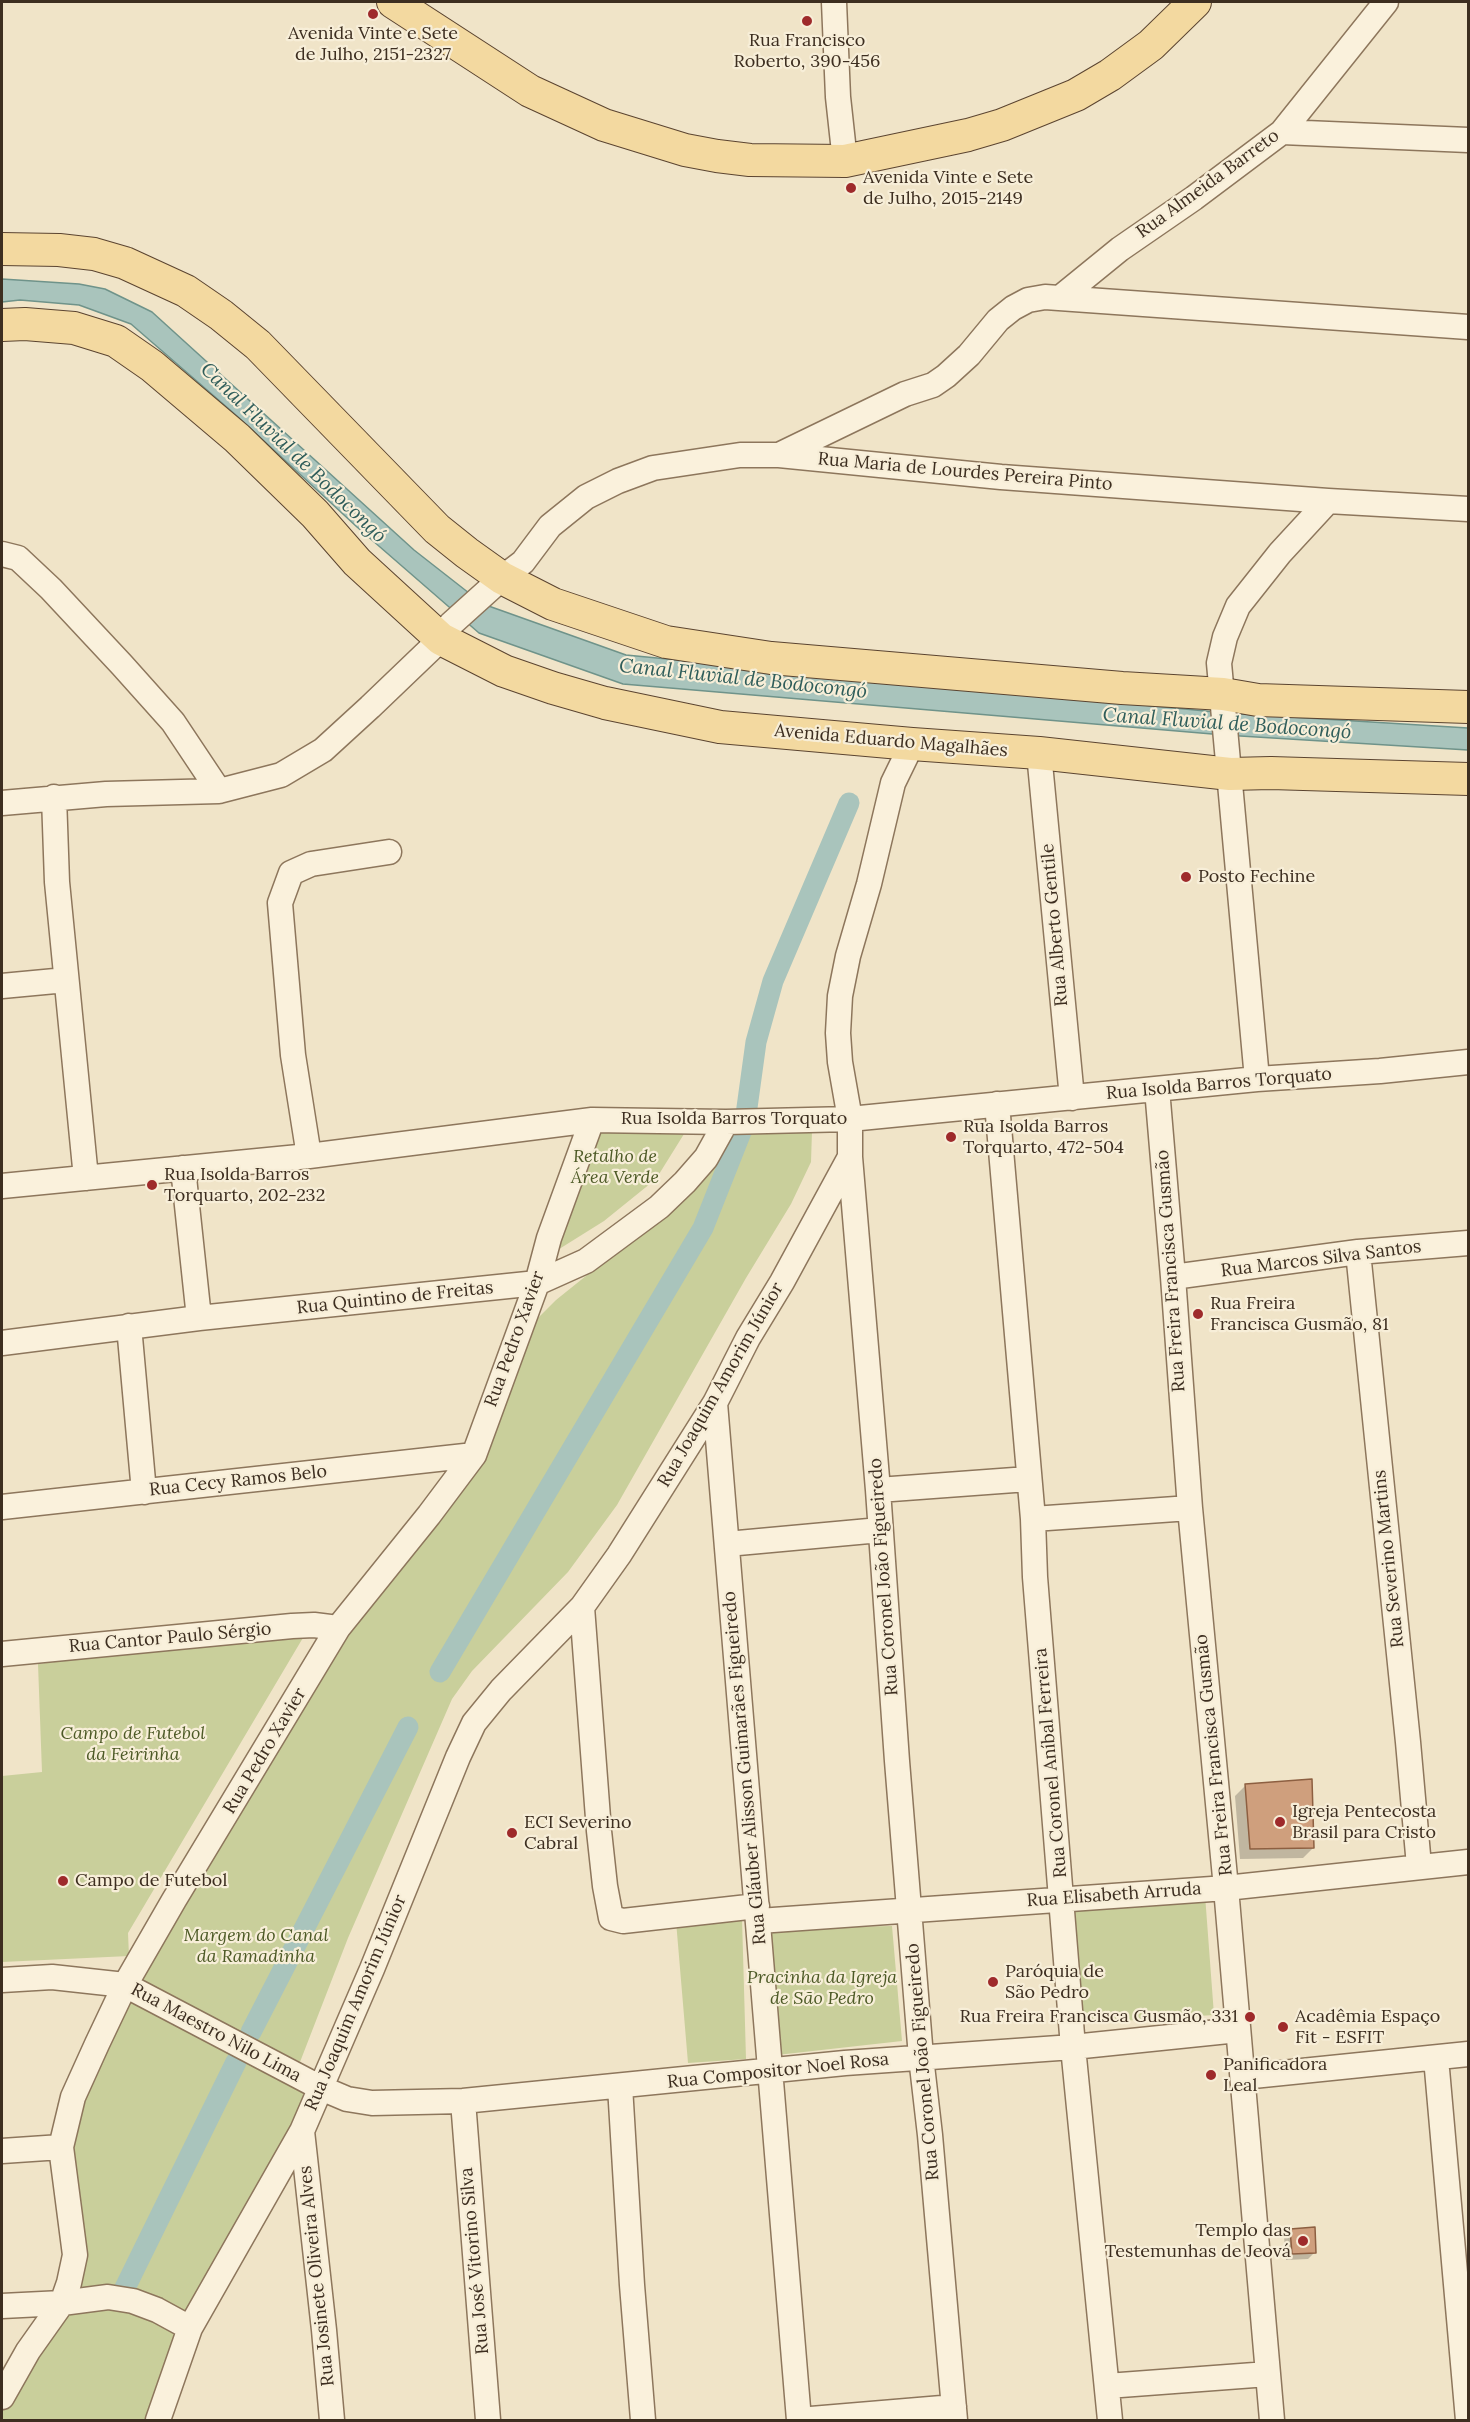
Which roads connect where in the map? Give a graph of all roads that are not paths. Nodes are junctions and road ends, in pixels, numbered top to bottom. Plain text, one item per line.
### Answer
1 (393, 2) edge
2 (834, 2) edge
3 (1195, 2) edge
4 (1386, 2) edge
5 (1371, 12) edge
6 (1282, 132) junction
7 (1468, 140) edge
8 (845, 161) junction
9 (2, 249) edge
10 (1061, 297) junction
11 (2, 325) edge
12 (1468, 327) edge
13 (779, 455) junction
14 (1328, 501) junction
15 (1468, 509) edge
16 (2, 554) edge
17 (502, 578) junction
18 (446, 632) junction
19 (1223, 701) junction
20 (1468, 707) edge
21 (912, 744) junction
22 (1039, 753) junction
23 (1229, 765) junction
24 (1468, 779) edge
25 (219, 791) junction
26 (54, 797) junction
27 (2, 803) edge
28 (389, 852) dead end
29 (66, 980) junction
30 (2, 986) edge
31 (1468, 1062) edge
32 (1257, 1079) junction
33 (1157, 1089) junction
34 (1072, 1098) junction
35 (997, 1104) junction
36 (850, 1119) junction
37 (592, 1120) junction
38 (726, 1122) junction
39 (309, 1156) junction
40 (850, 1157) junction
41 (183, 1168) junction
42 (86, 1178) junction
43 (2, 1186) edge
44 (1468, 1243) edge
45 (1358, 1252) junction
46 (1173, 1277) junction
47 (537, 1283) junction
48 (199, 1318) junction
49 (129, 1326) junction
50 (2, 1343) edge
51 (715, 1403) junction
52 (474, 1455) junction
53 (1028, 1479) junction
54 (878, 1490) junction
55 (144, 1492) junction
56 (2, 1507) edge
57 (1190, 1508) junction
58 (1033, 1519) junction
59 (880, 1530) junction
60 (727, 1544) junction
61 (582, 1606) junction
62 (338, 1629) junction
63 (2, 1654) edge
64 (1468, 1862) edge
65 (1419, 1866) junction
66 (1226, 1888) junction
67 (1063, 1898) junction
68 (910, 1909) junction
69 (758, 1913) junction
70 (2, 1980) edge
71 (125, 1985) junction
72 (1238, 2030) junction
73 (1073, 2047) junction
74 (1468, 2054) edge
75 (921, 2057) junction
76 (1436, 2058) junction
77 (770, 2071) junction
78 (1243, 2077) junction
79 (620, 2086) junction
80 (321, 2088) junction
81 (463, 2101) junction
82 (302, 2131) junction
83 (61, 2147) junction
84 (2, 2151) edge
85 (62, 2303) junction
86 (2, 2306) edge
87 (190, 2328) junction
88 (1268, 2374) junction
89 (171, 2379) junction
90 (1107, 2386) junction
91 (2, 2397) edge
92 (954, 2414) edge
93 (799, 2420) edge
94 (158, 2421) edge
95 (176, 2421) edge
96 (332, 2421) edge
97 (488, 2421) edge
98 (643, 2421) edge
99 (1110, 2421) edge
100 (1272, 2421) edge
101 (1468, 2421) edge

1 - 8 main road
2 - 8 street
3 - 8 main road
4 - 5 street, Rua Almeida Barreto
5 - 6 street, Rua Almeida Barreto
6 - 7 street
6 - 10 street, Rua Almeida Barreto
9 - 17 main road
10 - 12 street
10 - 13 street
11 - 18 main road, Avenida Eduardo Magalhães
13 - 14 street, Rua Maria de Lourdes Pereira Pinto
13 - 17 street, Rua Maria de Lourdes Pereira Pinto
14 - 15 street, Rua Maria de Lourdes Pereira Pinto
14 - 19 street
16 - 25 street
17 - 18 street, Rua Maria de Lourdes Pereira Pinto
17 - 19 main road
18 - 21 main road, Avenida Eduardo Magalhães
18 - 25 street, Rua Maria de Lourdes Pereira Pinto
19 - 20 main road
19 - 23 street
21 - 22 main road, Avenida Eduardo Magalhães
21 - 36 street, Rua Coronel João Figueiredo
22 - 23 main road, Avenida Eduardo Magalhães
22 - 34 street, Rua Alberto Gentile
23 - 24 main road, Avenida Eduardo Magalhães
23 - 32 street
25 - 26 street, Rua Maria de Lourdes Pereira Pinto
26 - 27 street, Rua Maria de Lourdes Pereira Pinto
26 - 29 street
28 - 39 street
29 - 30 street
29 - 42 street
31 - 32 street, Rua Isolda Barros Torquato
32 - 33 street, Rua Isolda Barros Torquato
33 - 34 street, Rua Isolda Barros Torquato
33 - 46 street, Rua Freira Francisca Gusmão
34 - 35 street, Rua Isolda Barros Torquato
35 - 36 street, Rua Isolda Barros Torquato
35 - 53 street, Rua Coronel Aníbal Ferreira
36 - 38 street, Rua Isolda Barros Torquato
36 - 40 street, Rua Coronel João Figueiredo
37 - 38 street, Rua Isolda Barros Torquato
37 - 39 street, Rua Isolda Barros Torquato
37 - 47 street, Rua Pedro Xavier
38 - 47 street, Rua Quintino de Freitas
39 - 41 street, Rua Isolda Barros Torquato
40 - 51 street, Rua Joaquim Amorim Júnior
40 - 54 street, Rua Coronel João Figueiredo
41 - 42 street, Rua Isolda Barros Torquato
41 - 48 street
42 - 43 street, Rua Isolda Barros Torquato
44 - 45 street, Rua Marcos Silva Santos
45 - 46 street, Rua Marcos Silva Santos
45 - 65 street, Rua Severino Martins
46 - 57 street, Rua Freira Francisca Gusmão
47 - 48 street, Rua Quintino de Freitas
47 - 52 street, Rua Pedro Xavier
48 - 49 street, Rua Quintino de Freitas
49 - 50 street, Rua Quintino de Freitas
49 - 55 street
51 - 60 street, Rua Gláuber Alisson Guimarães Figueiredo
51 - 61 street, Rua Joaquim Amorim Júnior
52 - 55 street, Rua Cecy Ramos Belo
52 - 62 street, Rua Pedro Xavier
53 - 54 street
53 - 58 street, Rua Coronel Aníbal Ferreira
54 - 59 street, Rua Coronel João Figueiredo
55 - 56 street, Rua Cecy Ramos Belo
57 - 58 street
57 - 66 street, Rua Freira Francisca Gusmão
58 - 67 street, Rua Coronel Aníbal Ferreira
59 - 60 street
59 - 68 street, Rua Coronel João Figueiredo
60 - 69 street, Rua Gláuber Alisson Guimarães Figueiredo
61 - 69 street, Rua Elisabeth Arruda
61 - 80 street, Rua Joaquim Amorim Júnior
62 - 63 street, Rua Cantor Paulo Sérgio
62 - 71 street, Rua Pedro Xavier
64 - 65 street, Rua Elisabeth Arruda
65 - 66 street, Rua Elisabeth Arruda
66 - 67 street, Rua Elisabeth Arruda
66 - 72 street, Rua Freira Francisca Gusmão
67 - 68 street, Rua Elisabeth Arruda
67 - 73 street, Rua Coronel Aníbal Ferreira
68 - 69 street, Rua Elisabeth Arruda
68 - 75 street, Rua Coronel João Figueiredo
69 - 77 street, Rua Gláuber Alisson Guimarães Figueiredo
70 - 71 street, Rua Maestro Nilo Lima
71 - 80 street, Rua Maestro Nilo Lima
71 - 83 street, Rua Pedro Xavier
72 - 73 street, Rua Compositor Noel Rosa
72 - 78 street, Rua Freira Francisca Gusmão
73 - 75 street, Rua Compositor Noel Rosa
73 - 90 street, Rua Coronel Aníbal Ferreira
74 - 76 street
75 - 77 street, Rua Compositor Noel Rosa
75 - 92 street, Rua Coronel João Figueiredo
76 - 78 street
76 - 101 street
77 - 79 street, Rua Compositor Noel Rosa
77 - 93 street, Rua Gláuber Alisson Guimarães Figueiredo
78 - 88 street, Rua Freira Francisca Gusmão
79 - 81 street, Rua Compositor Noel Rosa
79 - 98 street
80 - 81 street, Rua Compositor Noel Rosa
80 - 82 street, Rua Joaquim Amorim Júnior
81 - 97 street, Rua José Vitorino Silva
82 - 87 street, Rua Joaquim Amorim Júnior
82 - 96 street, Rua Josinete Oliveira Alves
83 - 84 street
83 - 85 street, Rua Pedro Xavier
85 - 86 street
85 - 87 street
85 - 91 street, Rua Pedro Xavier
87 - 89 street, Rua Joaquim Amorim Júnior
88 - 90 street
88 - 100 street, Rua Freira Francisca Gusmão
89 - 94 street, Rua Joaquim Amorim Júnior
89 - 95 street
90 - 99 street, Rua Coronel Aníbal Ferreira
92 - 93 street

